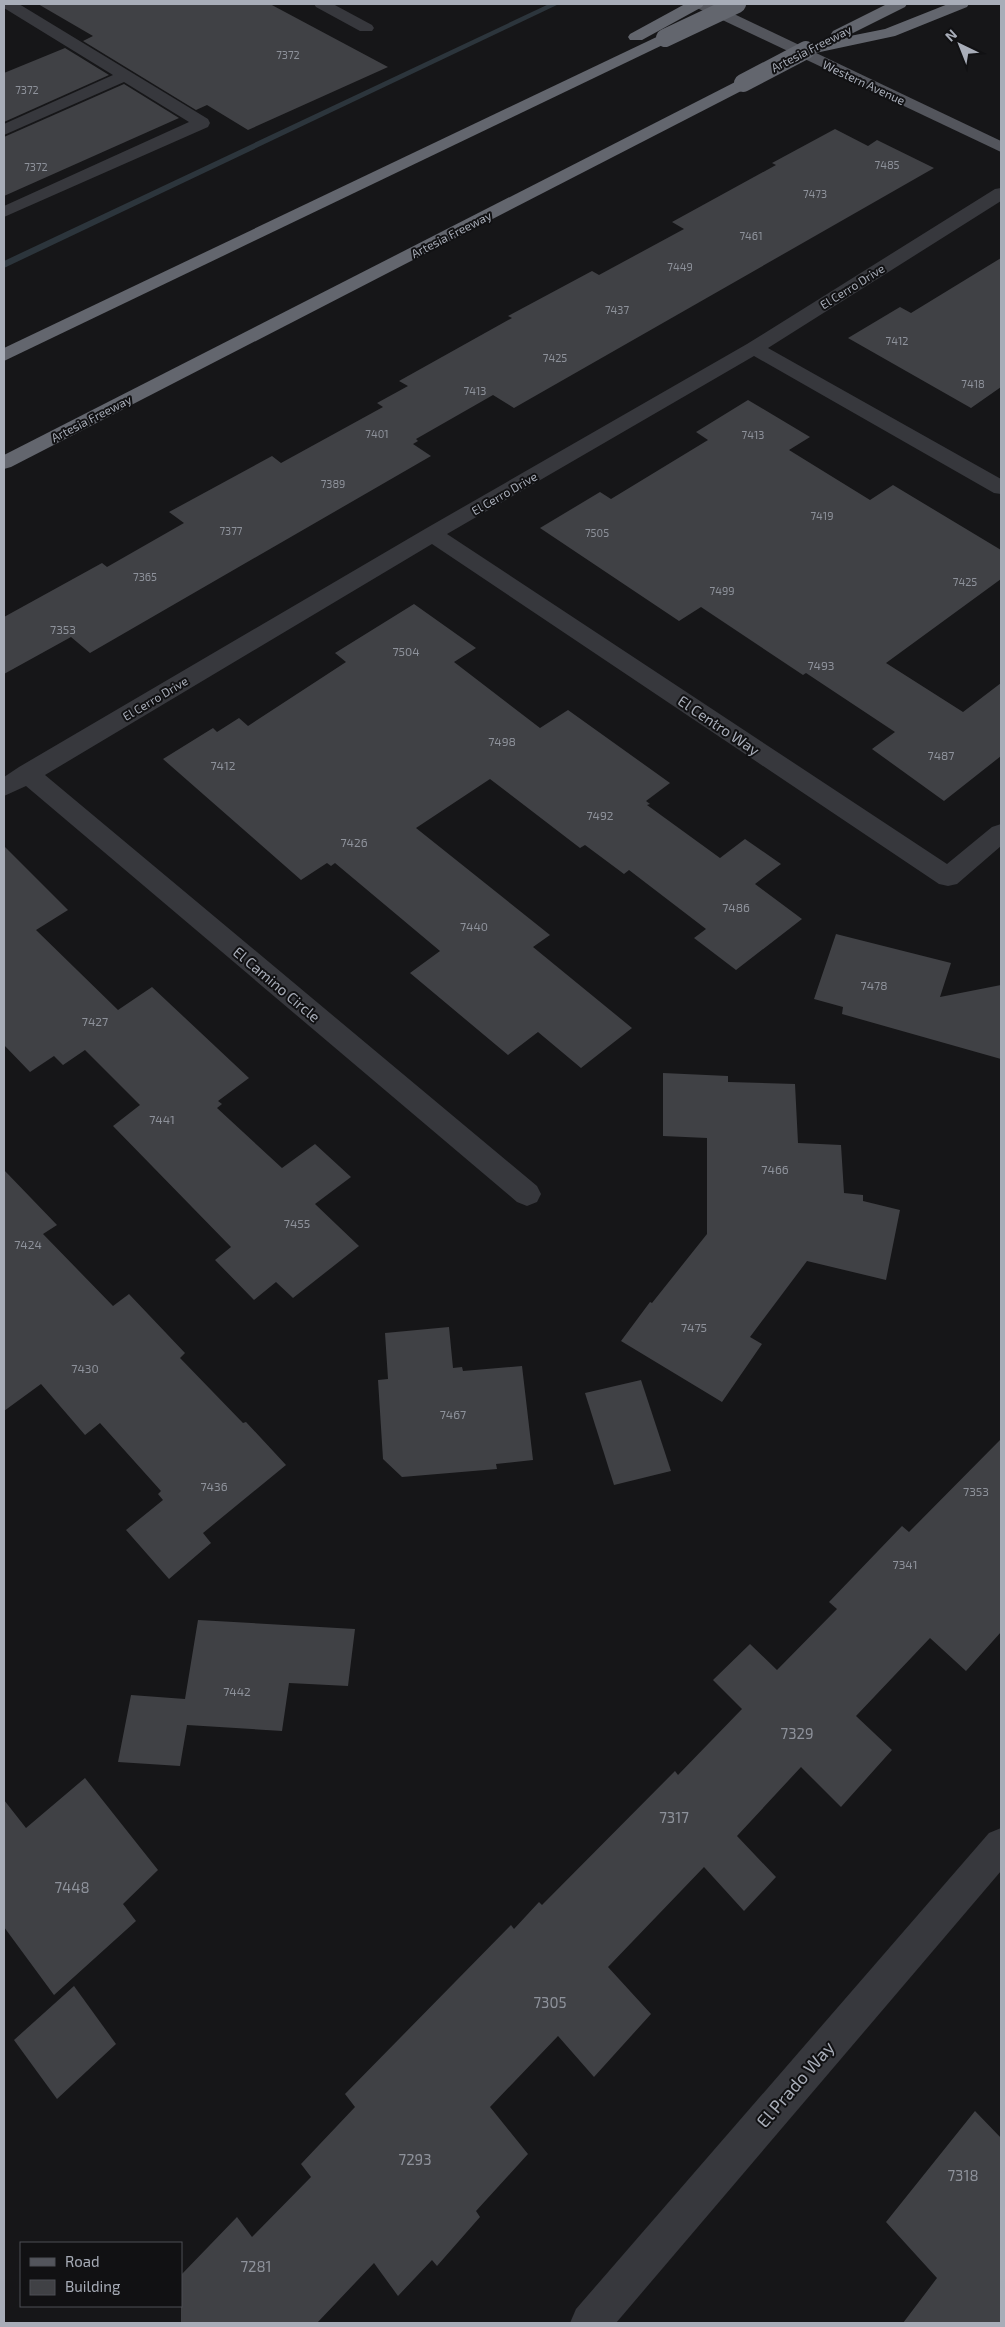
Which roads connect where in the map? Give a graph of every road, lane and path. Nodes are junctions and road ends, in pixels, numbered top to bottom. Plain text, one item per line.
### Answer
1 (8, 4) edge
2 (322, 4) edge
3 (696, 4) edge
4 (701, 4) edge
5 (737, 4) edge
6 (899, 4) edge
7 (961, 4) edge
8 (366, 28) dead end
9 (659, 33) junction
10 (806, 50) junction
11 (125, 76) junction
12 (4, 130) edge
13 (1001, 147) edge
14 (1001, 192) edge
15 (4, 212) edge
16 (754, 348) junction
17 (4, 355) edge
18 (4, 463) edge
19 (1001, 488) edge
20 (432, 534) junction
21 (27, 773) junction
22 (4, 788) edge
23 (1001, 832) edge
24 (527, 1194) dead end
25 (1001, 1845) edge
26 (590, 2323) edge

1 - 11 street
2 - 8 street
3 - 9 highway
4 - 13 main road, Western Avenue
5 - 9 highway, bridge
6 - 10 highway, Artesia Freeway
7 - 10 highway
9 - 17 highway
10 - 18 highway, Artesia Freeway, bridge
11 - 12 street
11 - 15 street
14 - 16 street, El Cerro Drive
16 - 19 street
16 - 20 street, El Cerro Drive
20 - 21 street, El Cerro Drive
20 - 23 street, El Centro Way
21 - 22 street, El Cerro Drive
21 - 24 street, El Camino Circle
25 - 26 street, El Prado Way

